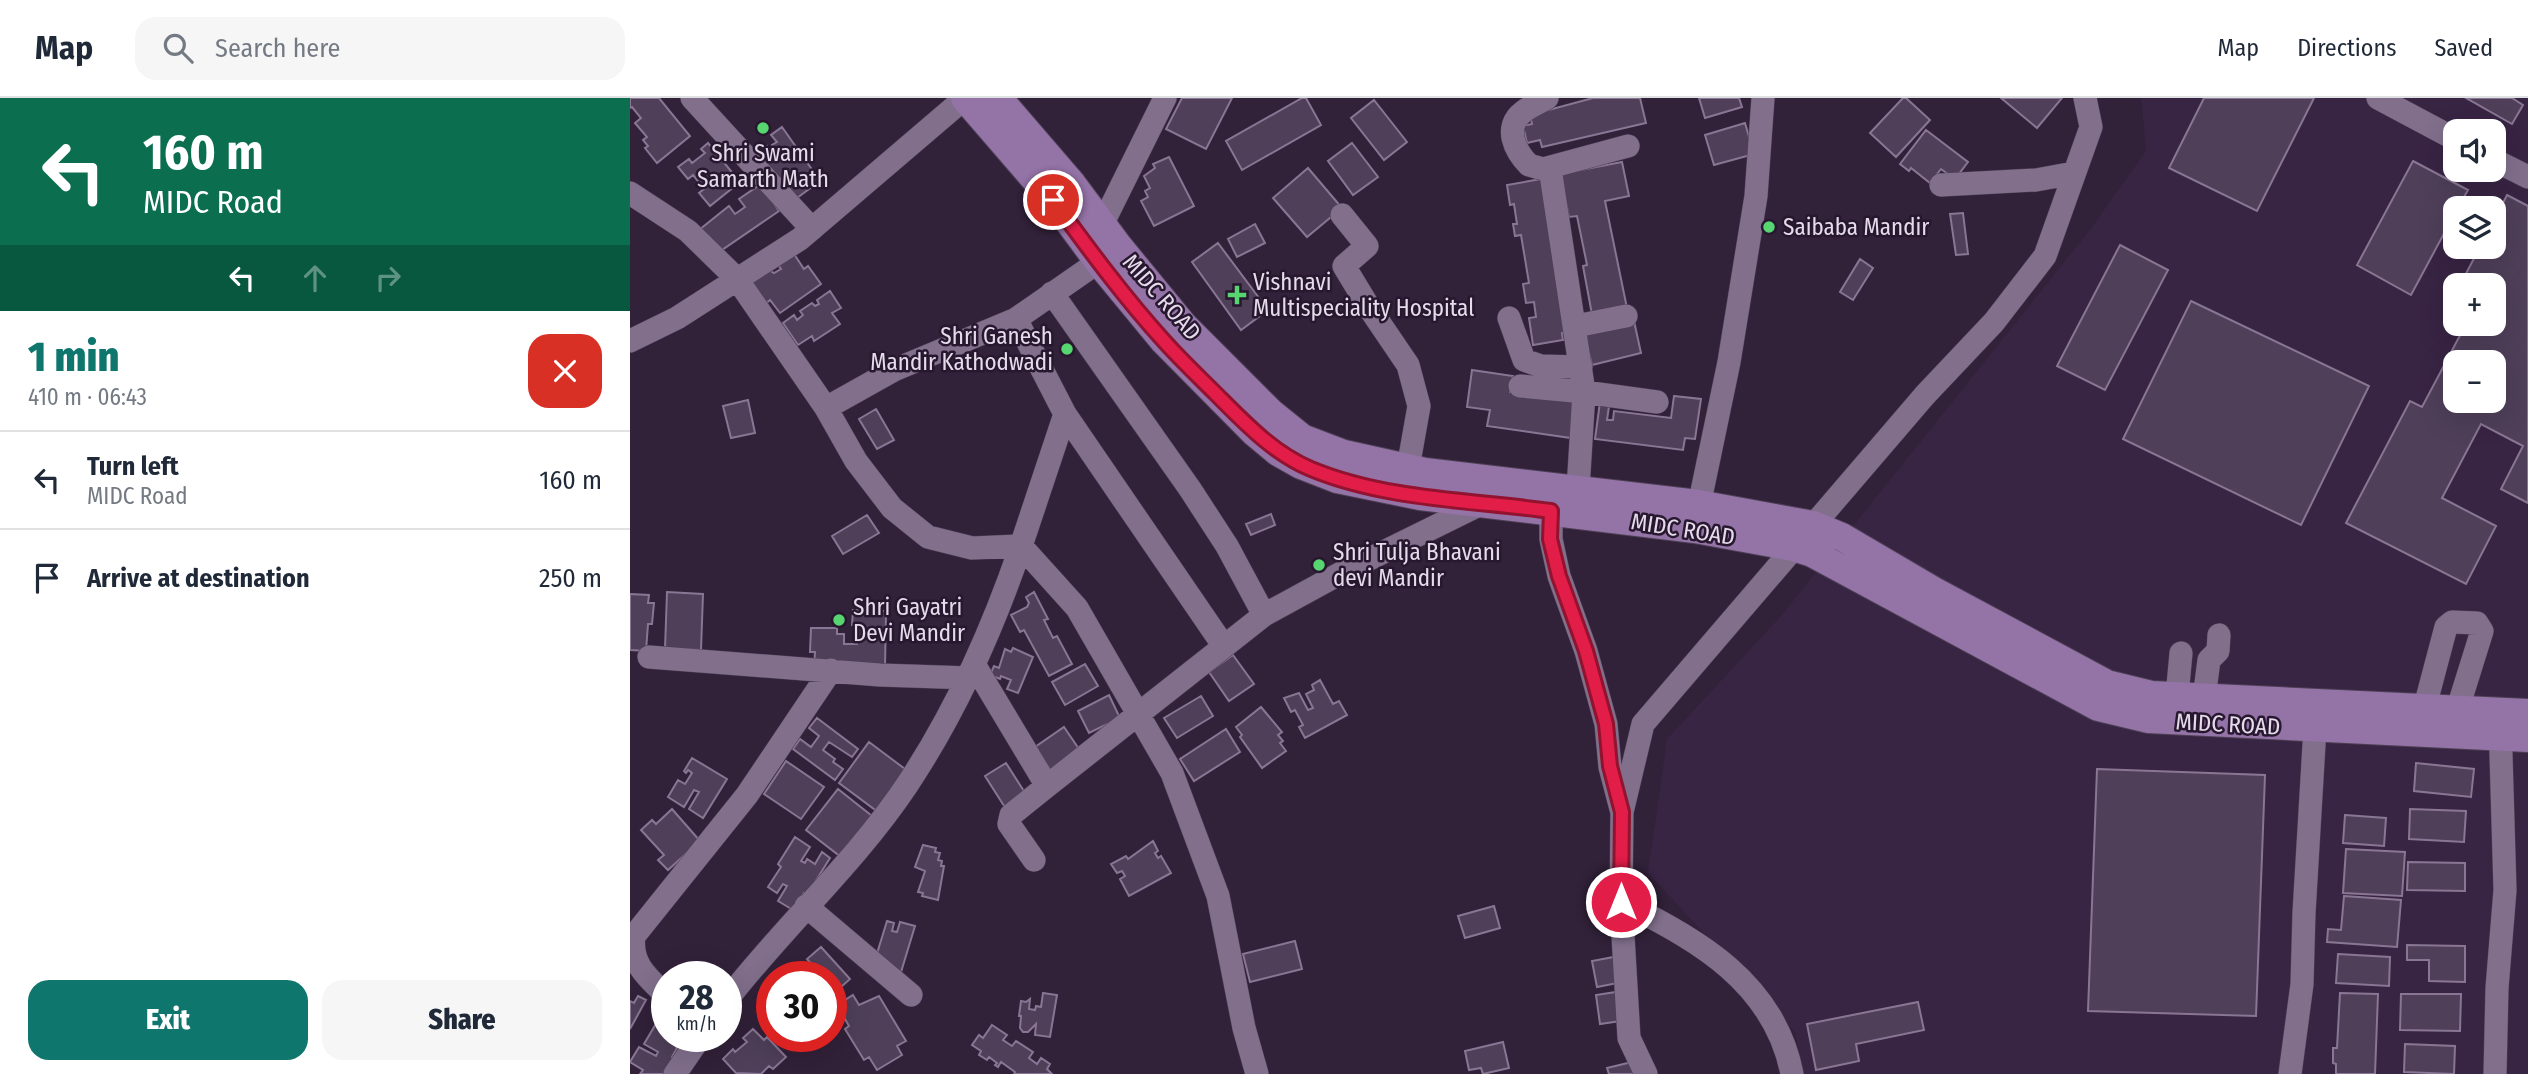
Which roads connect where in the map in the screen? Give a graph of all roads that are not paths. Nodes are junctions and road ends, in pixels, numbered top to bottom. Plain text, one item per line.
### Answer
1 (692, 98) edge
2 (965, 98) edge
3 (998, 98) edge
4 (1165, 98) edge
5 (1547, 98) edge
6 (1763, 98) edge
7 (2085, 98) edge
8 (2378, 98) edge
9 (2443, 133) edge
10 (1628, 146) dead end
11 (2506, 166) edge
12 (1550, 168) junction
13 (2074, 173) junction
14 (2528, 177) edge
15 (1941, 186) dead end
16 (630, 193) edge
17 (1342, 215) dead end
18 (812, 229) junction
19 (1106, 244) junction
20 (737, 279) junction
21 (1052, 293) junction
22 (1626, 316) dead end
23 (1509, 318) dead end
24 (1016, 319) junction
25 (1576, 326) junction
26 (630, 341) edge
27 (1581, 367) junction
28 (1520, 386) dead end
29 (1584, 392) junction
30 (1657, 402) dead end
31 (826, 408) junction
32 (1065, 414) junction
33 (1408, 468) junction
34 (1560, 495) junction
35 (1483, 503) junction
36 (1697, 517) junction
37 (1813, 526) junction
38 (1021, 546) junction
39 (1793, 547) junction
40 (1940, 608) junction
41 (1264, 615) junction
42 (2219, 635) dead end
43 (1223, 645) junction
44 (2181, 653) dead end
45 (649, 657) dead end
46 (831, 670) junction
47 (972, 672) junction
48 (2191, 697) junction
49 (2424, 710) junction
50 (2457, 710) junction
51 (1138, 713) junction
52 (2528, 713) edge
53 (2316, 716) junction
54 (2510, 729) edge
55 (1047, 786) junction
56 (1622, 812) junction
57 (1034, 860) dead end
58 (1621, 902) junction
59 (806, 906) junction
60 (742, 980) edge
61 (651, 981) edge
62 (911, 995) dead end
63 (690, 1052) edge
64 (675, 1074) edge
65 (1257, 1074) edge
66 (1646, 1074) edge
67 (1792, 1074) edge
68 (2290, 1074) edge
69 (2495, 1074) edge

1 - 18 street
2 - 18 street
2 - 19 main road, MIDC ROAD
3 - 19 main road, MIDC ROAD
4 - 19 street
5 - 12 street
6 - 36 street
7 - 13 street
8 - 9 street
10 - 12 street
11 - 14 street
12 - 25 street
13 - 15 street
13 - 37 street
16 - 20 street
17 - 33 street
18 - 20 street
19 - 21 street
19 - 33 main road, MIDC ROAD
19 - 35 main road, MIDC ROAD
20 - 26 street
20 - 31 street
21 - 24 street
21 - 41 street
22 - 25 street
23 - 27 street
24 - 31 street
24 - 32 street
25 - 27 street
27 - 29 street
28 - 29 street
29 - 30 street
29 - 34 street
31 - 38 street
32 - 38 street
32 - 43 street
33 - 34 main road, MIDC ROAD
34 - 35 main road, MIDC ROAD
34 - 36 main road, MIDC ROAD
34 - 56 street
35 - 41 street
36 - 37 main road, MIDC ROAD
36 - 39 main road, MIDC ROAD
37 - 39 street
37 - 40 main road, MIDC ROAD
38 - 47 street
38 - 51 street
39 - 40 main road, MIDC ROAD
39 - 56 street
40 - 48 main road, MIDC ROAD
40 - 53 main road, MIDC ROAD
41 - 43 street
42 - 48 street
43 - 51 street
44 - 48 street
45 - 46 street
46 - 47 street
46 - 61 street
47 - 55 street
47 - 59 street
48 - 53 main road, MIDC ROAD
49 - 50 main road, MIDC ROAD
49 - 50 street
49 - 53 main road, MIDC ROAD
50 - 54 main road, MIDC ROAD
51 - 55 street
51 - 65 street
52 - 54 main road, MIDC ROAD
53 - 54 main road, MIDC ROAD
53 - 68 street
54 - 69 street
55 - 57 street
56 - 58 street
58 - 66 street
58 - 67 street
59 - 60 street
59 - 62 street
63 - 64 street

